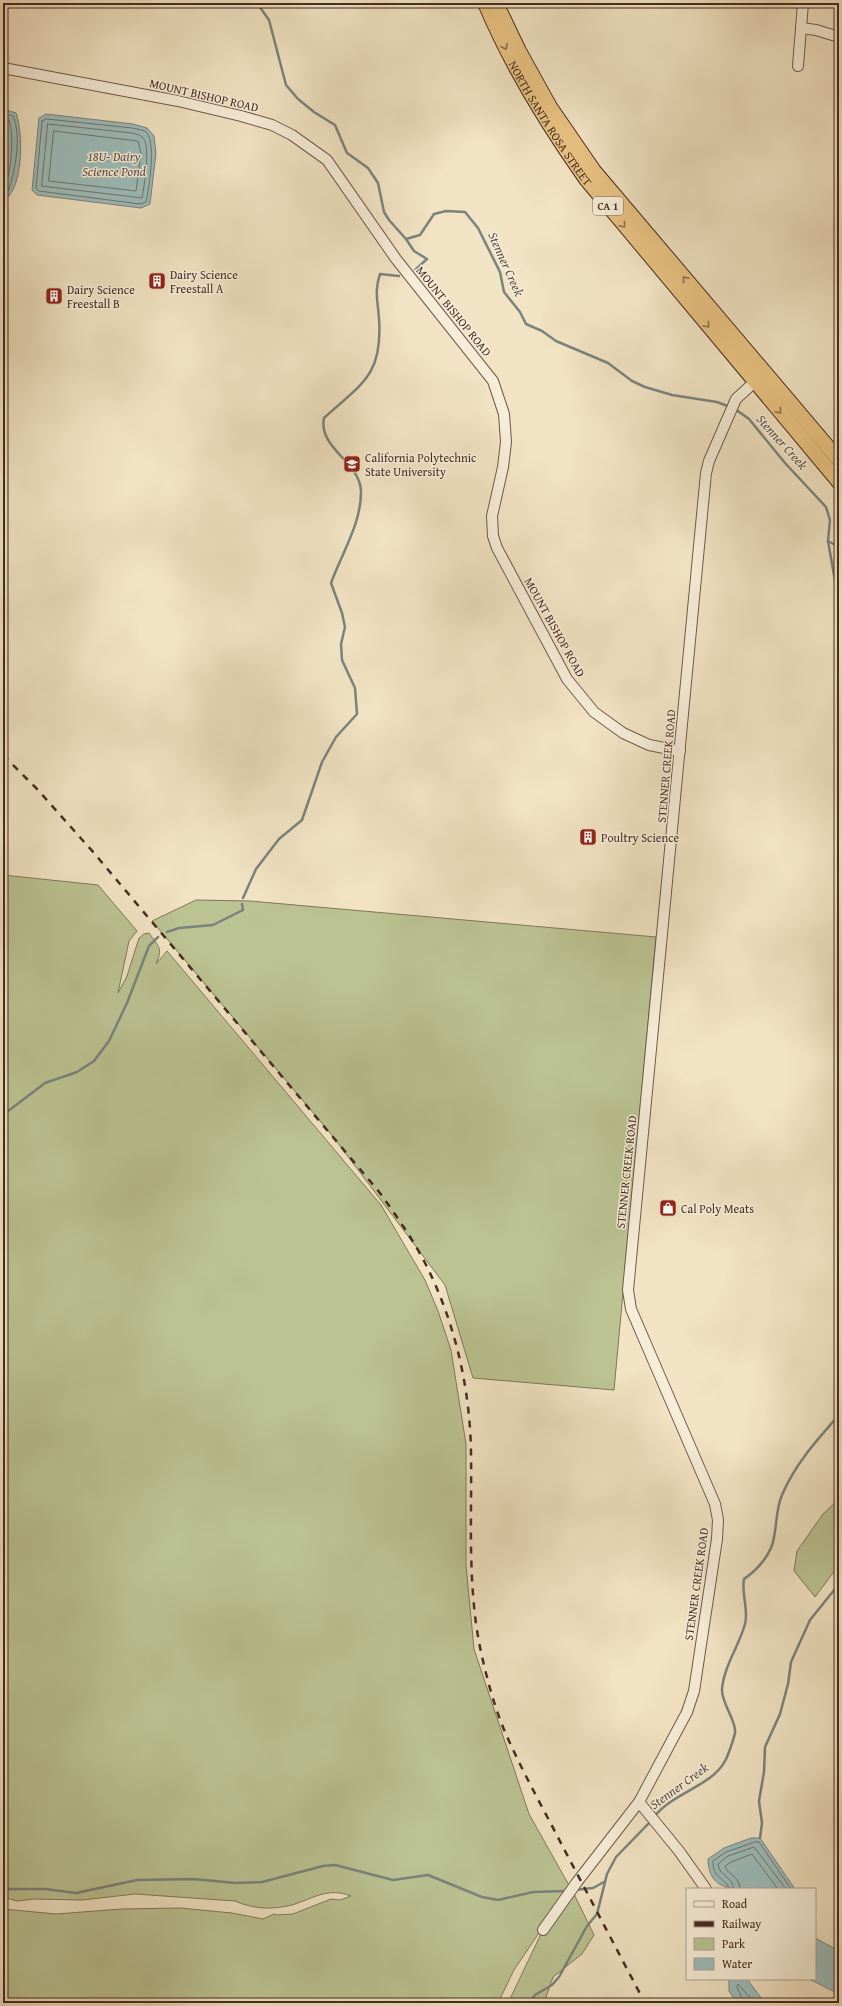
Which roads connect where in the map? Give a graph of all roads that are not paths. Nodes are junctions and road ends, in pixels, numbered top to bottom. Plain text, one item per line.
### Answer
1 (484, 3) edge
2 (496, 3) edge
3 (803, 3) edge
4 (801, 28) junction
5 (839, 37) edge
6 (798, 66) dead end
7 (3, 68) edge
8 (760, 377) junction
9 (839, 460) edge
10 (839, 482) edge
11 (680, 751) junction
12 (639, 1802) junction
13 (705, 1888) edge
14 (543, 1930) dead end

1 -> 8 highway, NORTH SANTA ROSA STREET / CA 1
8 -> 2 highway, NORTH SANTA ROSA STREET / CA 1
3 - 4 street
4 - 5 street
4 - 6 street
7 - 11 street, MOUNT BISHOP ROAD
8 - 9 highway, CA 1
8 -> 10 highway, CA 1
8 - 11 street, STENNER CREEK ROAD
11 - 12 street, STENNER CREEK ROAD
12 - 13 street
12 - 14 street, STENNER CREEK ROAD

